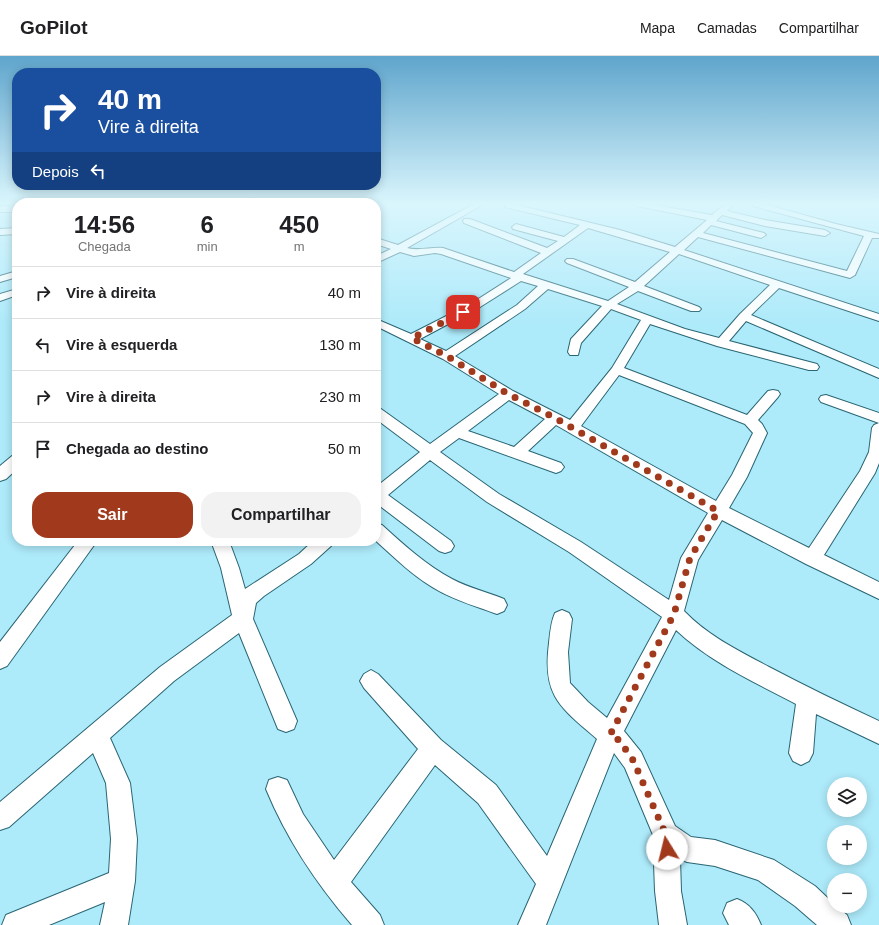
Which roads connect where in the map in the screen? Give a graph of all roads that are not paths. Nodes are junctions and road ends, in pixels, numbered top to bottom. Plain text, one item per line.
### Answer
1 (386, 245) edge
2 (406, 245) edge
3 (529, 245) edge
4 (559, 245) edge
5 (657, 245) edge
6 (685, 245) edge
7 (736, 245) edge
8 (864, 245) edge
9 (399, 249) junction
10 (678, 251) junction
11 (548, 252) junction
12 (381, 258) edge
13 (570, 261) dead end
14 (12, 275) edge
15 (517, 276) junction
16 (0, 279) edge
17 (777, 284) junction
18 (546, 285) junction
19 (636, 287) junction
20 (12, 294) edge
21 (0, 298) edge
22 (609, 305) junction
23 (696, 309) dead end
24 (744, 316) junction
25 (879, 318) edge
26 (647, 320) junction
27 (381, 324) edge
28 (412, 338) junction
29 (721, 342) junction
30 (574, 352) dead end
31 (447, 356) junction
32 (813, 367) dead end
33 (617, 370) junction
34 (879, 374) edge
35 (508, 394) junction
36 (773, 394) dead end
37 (826, 399) dead end
38 (381, 416) edge
39 (555, 418) junction
40 (879, 418) edge
41 (750, 421) junction
42 (572, 428) junction
43 (879, 428) edge
44 (457, 432) junction
45 (431, 451) junction
46 (877, 452) edge
47 (516, 453) junction
48 (12, 464) edge
49 (556, 467) dead end
50 (0, 475) edge
51 (381, 492) edge
52 (381, 500) edge
53 (718, 511) junction
54 (381, 534) edge
55 (84, 546) edge
56 (222, 546) edge
57 (319, 546) edge
58 (445, 546) dead end
59 (812, 559) junction
60 (879, 591) edge
61 (497, 605) dead end
62 (674, 614) junction
63 (243, 619) junction
64 (562, 619) dead end
65 (4, 648) edge
66 (370, 681) dead end
67 (807, 699) junction
68 (286, 721) dead end
69 (879, 733) edge
70 (97, 735) junction
71 (610, 735) junction
72 (433, 748) junction
73 (801, 754) dead end
74 (278, 789) dead end
75 (0, 818) edge
76 (666, 835) junction
77 (549, 880) junction
78 (122, 881) junction
79 (334, 883) junction
80 (16, 925) edge
81 (114, 925) edge
82 (370, 925) edge
83 (532, 925) edge
84 (673, 925) edge
85 (837, 925) edge

1 - 9 street
2 - 9 street
3 - 11 street
4 - 11 street
5 - 10 street
6 - 10 street
7 - 8 street
9 - 12 street
9 - 15 street
10 - 17 street
10 - 19 street
11 - 15 street
13 - 19 street
14 - 16 street
15 - 18 street
15 - 28 street
17 - 24 street
17 - 25 street
18 - 22 street
18 - 31 street
19 - 22 street
19 - 23 street
20 - 21 street
22 - 26 street
22 - 30 street
24 - 29 street
24 - 34 street
26 - 29 street
26 - 33 street
27 - 28 street
28 - 31 street
29 - 32 street
31 - 35 street
33 - 41 street
33 - 42 street
35 - 39 street
35 - 44 street
36 - 41 street
37 - 40 street
38 - 45 street
39 - 42 street
39 - 47 street
41 - 53 street
42 - 53 street
43 - 46 street
44 - 45 street
44 - 47 street
45 - 51 street
45 - 62 street
46 - 59 street
47 - 49 street
48 - 50 street
52 - 58 street
53 - 59 street
53 - 62 street
54 - 61 street
55 - 65 street
56 - 63 street
57 - 63 street
59 - 60 street
62 - 67 street
62 - 71 street
63 - 68 street
63 - 70 street
64 - 71 street
66 - 72 street
67 - 69 street
67 - 73 street
70 - 75 street
70 - 78 street
71 - 76 street
71 - 77 street
72 - 77 street
72 - 79 street
74 - 79 street
76 - 84 street
76 - 85 street
77 - 83 street
78 - 80 street
78 - 81 street
79 - 82 street

